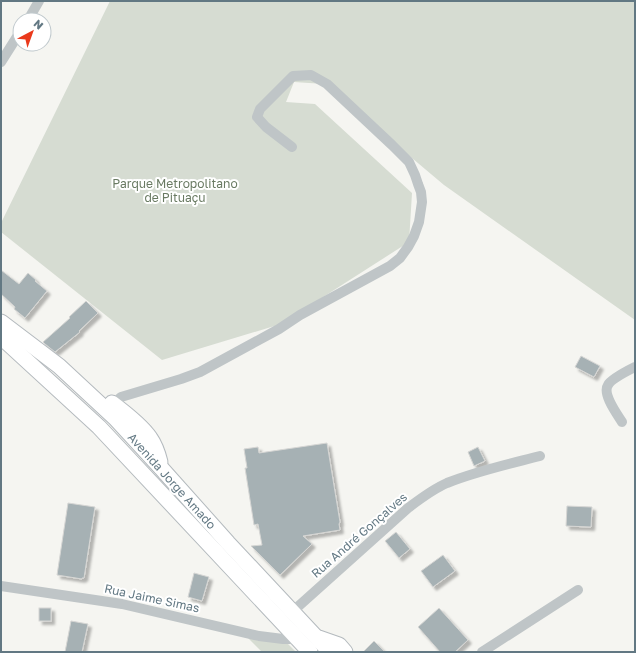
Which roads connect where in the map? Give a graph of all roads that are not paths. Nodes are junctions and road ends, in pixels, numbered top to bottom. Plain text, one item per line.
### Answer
1 (39, 1) edge
2 (33, 12) edge
3 (12, 45) edge
4 (1, 62) edge
5 (292, 146) dead end
6 (1, 322) edge
7 (1, 337) edge
8 (635, 367) edge
9 (88, 392) junction
10 (117, 400) junction
11 (76, 406) junction
12 (622, 422) dead end
13 (540, 456) dead end
14 (162, 469) junction
15 (1, 586) edge
16 (578, 590) dead end
17 (292, 612) junction
18 (317, 637) junction
19 (298, 639) junction
20 (310, 652) edge
21 (330, 652) edge
22 (345, 652) edge
23 (482, 652) edge

1 - 2 street
3 - 4 street
5 - 10 street
6 - 9 main road, Avenida Jorge Amado
7 - 11 main road, Avenida Jorge Amado
8 - 12 street
9 - 10 main road
9 - 11 main road
9 - 14 main road, Avenida Jorge Amado
10 - 14 main road
11 - 19 main road, Avenida Jorge Amado
13 - 17 street, Rua André Gonçalves
14 - 17 main road, Avenida Jorge Amado
15 - 19 street, Rua Jaime Simas
16 - 23 street
17 - 18 main road, Avenida Jorge Amado
18 - 21 main road, Avenida Jorge Amado
18 - 22 main road
19 - 20 main road, Avenida Jorge Amado

